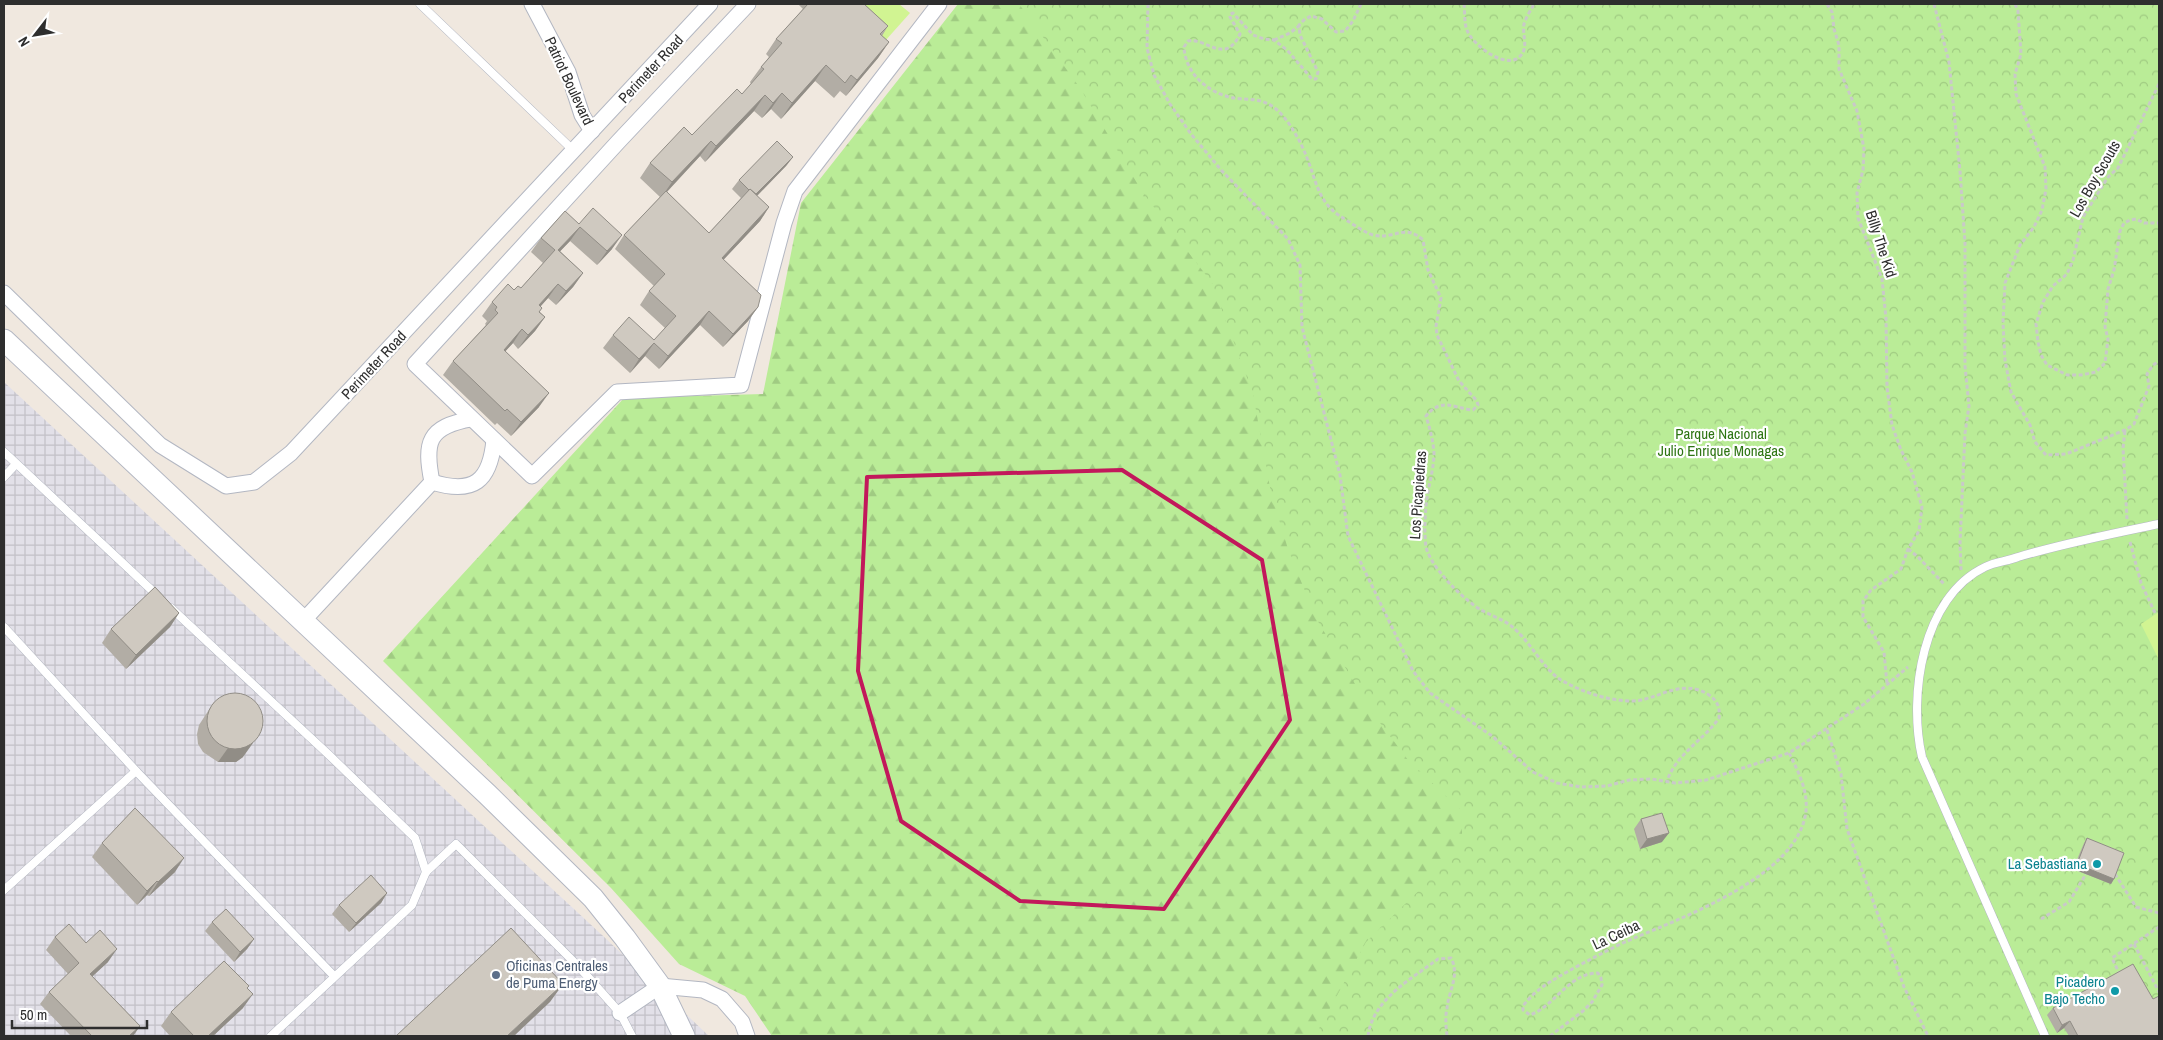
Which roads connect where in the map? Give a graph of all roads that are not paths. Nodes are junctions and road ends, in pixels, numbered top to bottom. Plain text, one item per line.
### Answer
1 (420, 4) edge
2 (532, 4) edge
3 (710, 4) edge
4 (748, 4) edge
5 (939, 4) edge
6 (592, 131) junction
7 (574, 151) junction
8 (4, 293) edge
9 (4, 340) edge
10 (471, 419) junction
11 (494, 440) junction
12 (4, 452) edge
13 (16, 464) junction
14 (4, 476) edge
15 (432, 482) junction
16 (2159, 524) edge
17 (304, 621) junction
18 (4, 627) edge
19 (136, 771) junction
20 (426, 872) junction
21 (4, 890) edge
22 (334, 976) junction
23 (660, 986) junction
24 (620, 1013) junction
25 (271, 1036) edge
26 (632, 1036) edge
27 (684, 1036) edge
28 (747, 1036) edge
29 (2045, 1036) edge

1 - 7 lane
2 - 6 street, Patriot Boulevard
3 - 6 street, Perimeter Road
4 - 10 street
5 - 11 street
6 - 7 street, Perimeter Road
7 - 8 street, Perimeter Road
9 - 17 street
10 - 11 street
10 - 15 street
11 - 15 street
12 - 13 lane
13 - 14 lane
13 - 20 lane
15 - 17 street
16 - 29 lane
17 - 23 street
18 - 19 lane
19 - 21 lane
19 - 22 lane
20 - 22 lane
20 - 24 lane
22 - 25 lane
23 - 24 street
23 - 27 street
23 - 28 street
24 - 26 lane

